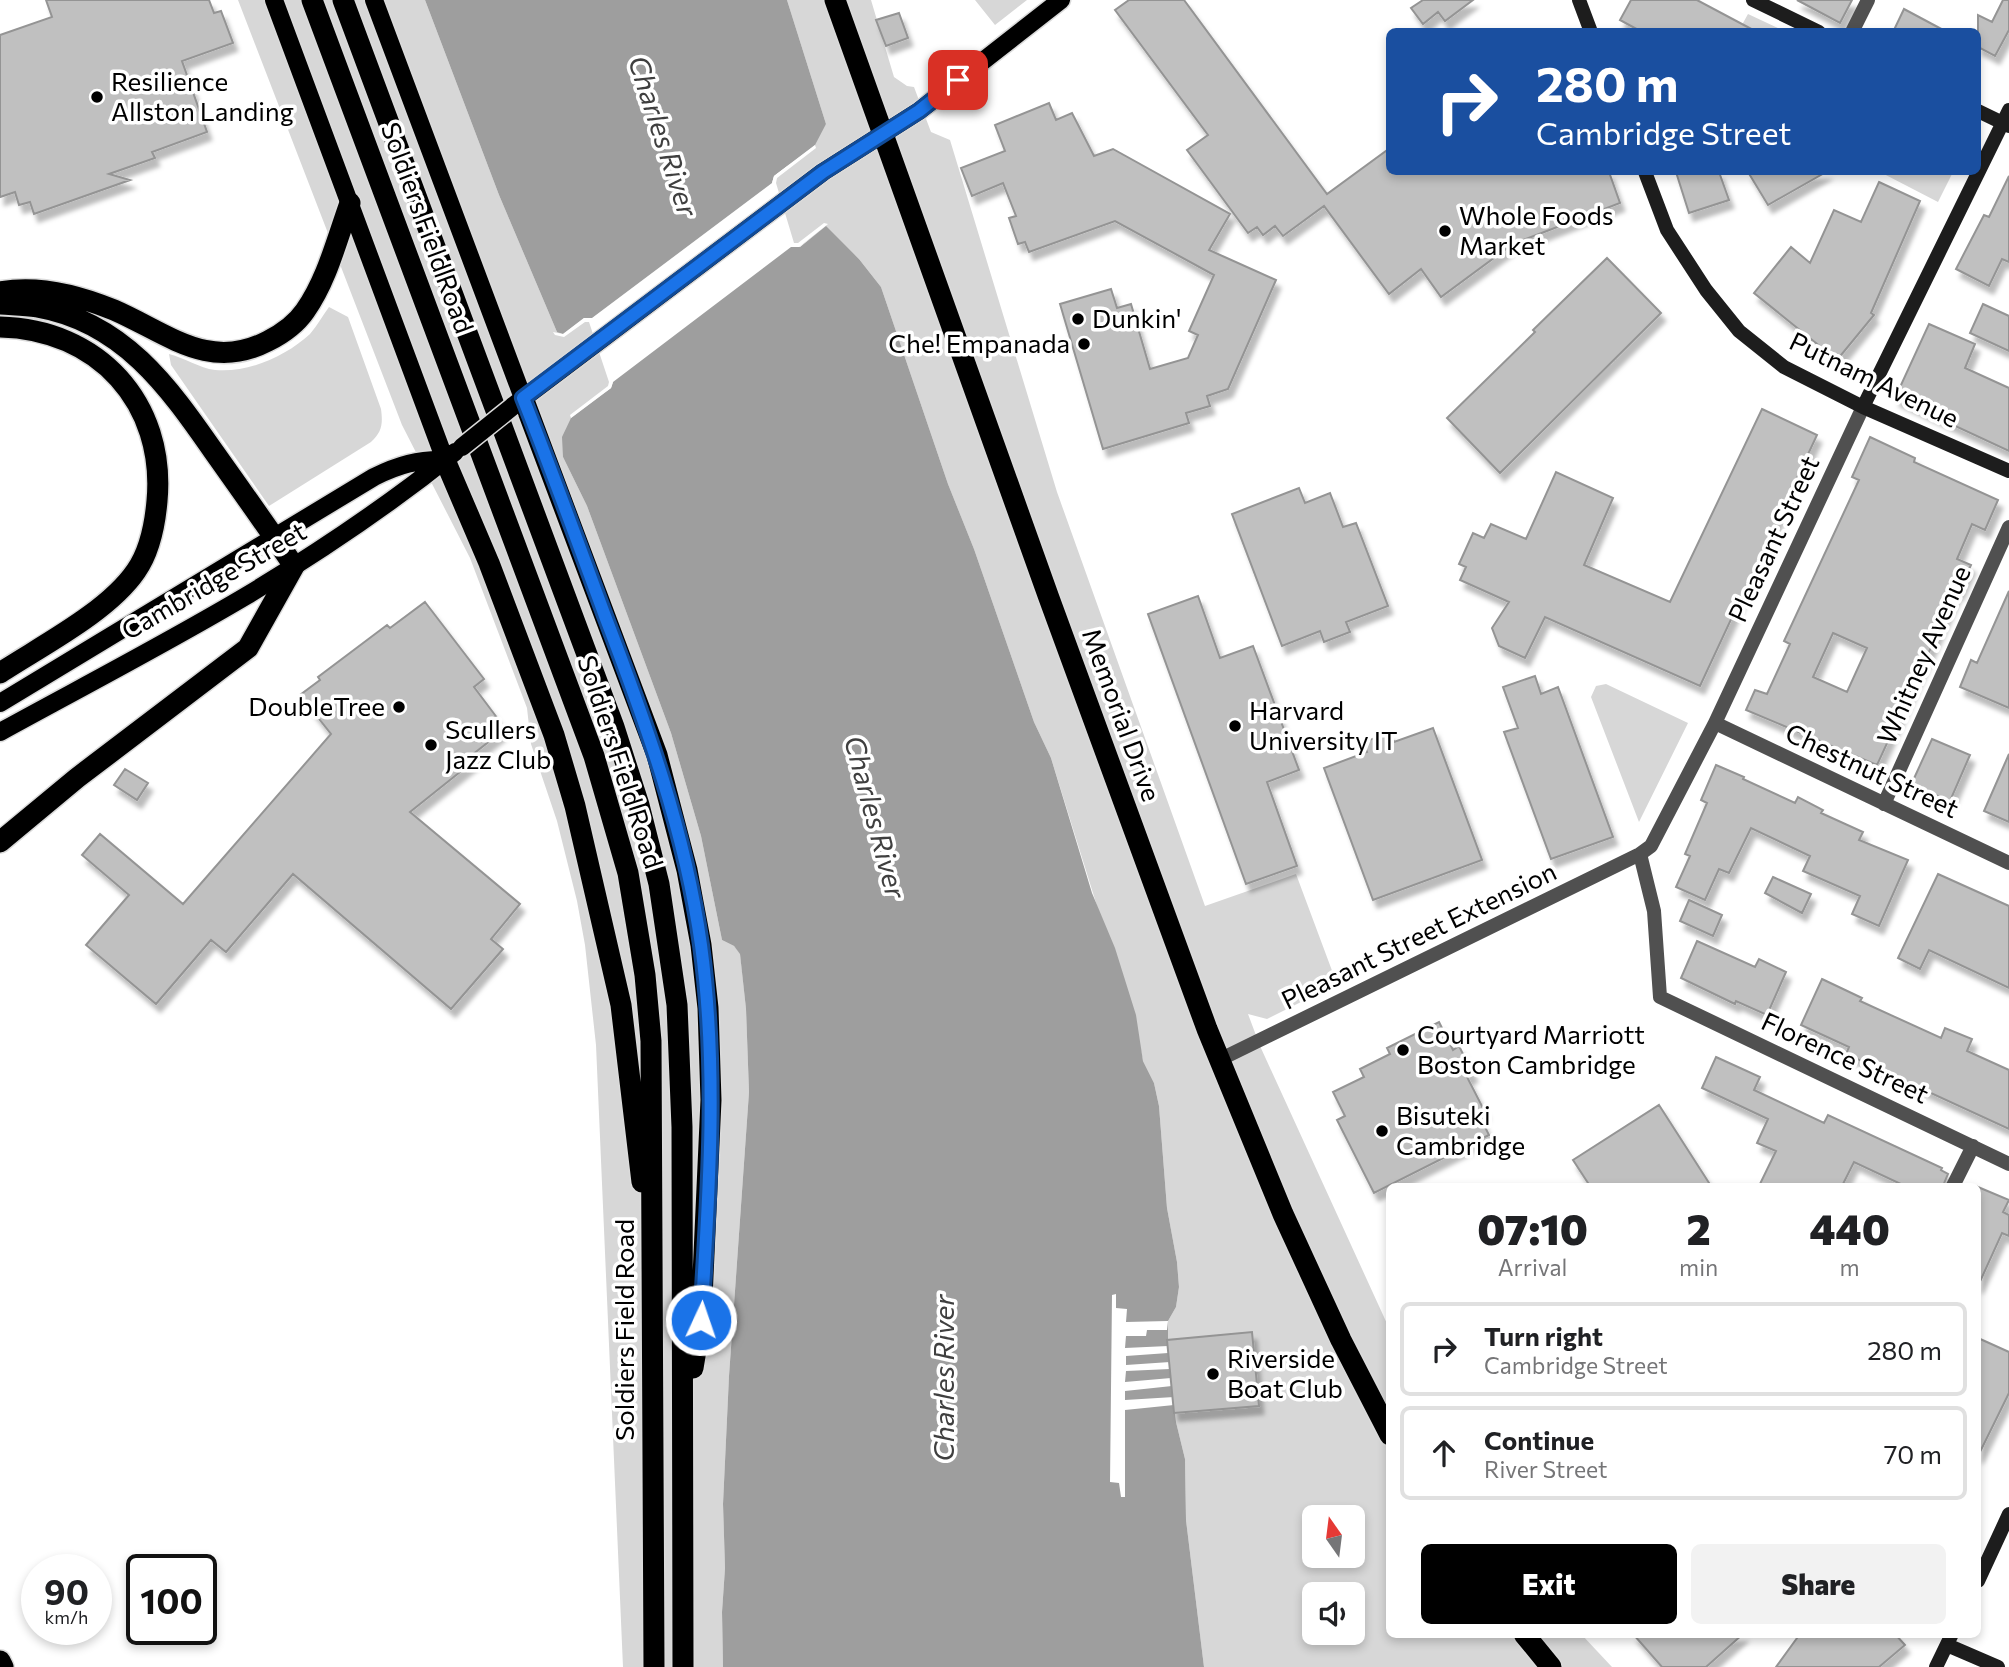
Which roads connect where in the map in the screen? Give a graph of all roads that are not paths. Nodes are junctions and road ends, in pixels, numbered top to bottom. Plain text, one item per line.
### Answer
1 (274, 0) edge
2 (312, 0) edge
3 (343, 0) edge
4 (374, 0) edge
5 (835, 0) edge
6 (1061, 0) edge
7 (1579, 0) edge
8 (1753, 0) edge
9 (1868, 0) edge
10 (1590, 28) edge
11 (1811, 28) edge
12 (1854, 28) edge
13 (1981, 112) edge
14 (2007, 120) edge
15 (883, 134) junction
16 (1981, 172) edge
17 (1646, 175) edge
18 (1979, 175) edge
19 (350, 203) junction
20 (0, 292) edge
21 (0, 304) edge
22 (0, 327) edge
23 (518, 403) junction
24 (1863, 407) junction
25 (445, 460) junction
26 (2009, 471) edge
27 (2009, 527) edge
28 (273, 536) junction
29 (294, 566) junction
30 (0, 673) edge
31 (0, 703) edge
32 (1715, 723) junction
33 (0, 732) edge
34 (1884, 804) junction
35 (0, 842) edge
36 (1640, 854) junction
37 (2009, 863) edge
38 (1219, 1060) junction
39 (1973, 1146) junction
40 (2009, 1164) edge
41 (1954, 1183) edge
42 (653, 1250) junction
43 (1386, 1427) edge
44 (683, 1436) junction
45 (2009, 1514) edge
46 (1981, 1575) edge
47 (1527, 1638) edge
48 (1950, 1640) edge
49 (0, 1661) edge
50 (3, 1667) edge
51 (654, 1667) edge
52 (683, 1667) edge
53 (1551, 1667) edge
54 (1936, 1667) edge
55 (1998, 1667) edge

1 - 19 main road
2 - 42 highway, Soldiers Field Road
3 - 44 highway, Soldiers Field Road
4 - 23 main road
5 - 15 highway, Memorial Drive
6 - 15 main road, Cambridge Street
7 - 10 street
8 - 11 street
9 - 12 street
13 - 14 street
14 - 16 street, Pleasant Street
15 - 23 main road, Cambridge Street
15 - 38 highway, Memorial Drive
17 - 24 street, Putnam Avenue
18 - 24 street, Pleasant Street
19 - 20 highway
19 - 25 main road
21 - 28 highway
22 - 30 highway
23 - 25 main road, Cambridge Street, bridge
23 - 44 highway
24 - 26 street, Putnam Avenue
24 - 32 street, Pleasant Street
25 - 28 main road, Cambridge Street
25 - 29 main road, Cambridge Street
25 - 42 highway
27 - 34 street, Whitney Avenue
28 - 29 highway
28 - 31 main road, Cambridge Street
29 - 33 main road, Cambridge Street
29 - 35 highway
32 - 34 street, Chestnut Street
32 - 36 street, Pleasant Street
34 - 37 street, Chestnut Street
36 - 38 street, Pleasant Street Extension
36 - 39 street, Florence Street
38 - 43 highway, Memorial Drive
39 - 40 street, Florence Street
39 - 41 street
42 - 51 highway, Soldiers Field Road
44 - 52 highway, Soldiers Field Road
45 - 46 street
47 - 53 highway
48 - 54 street
48 - 55 street
49 - 50 highway

